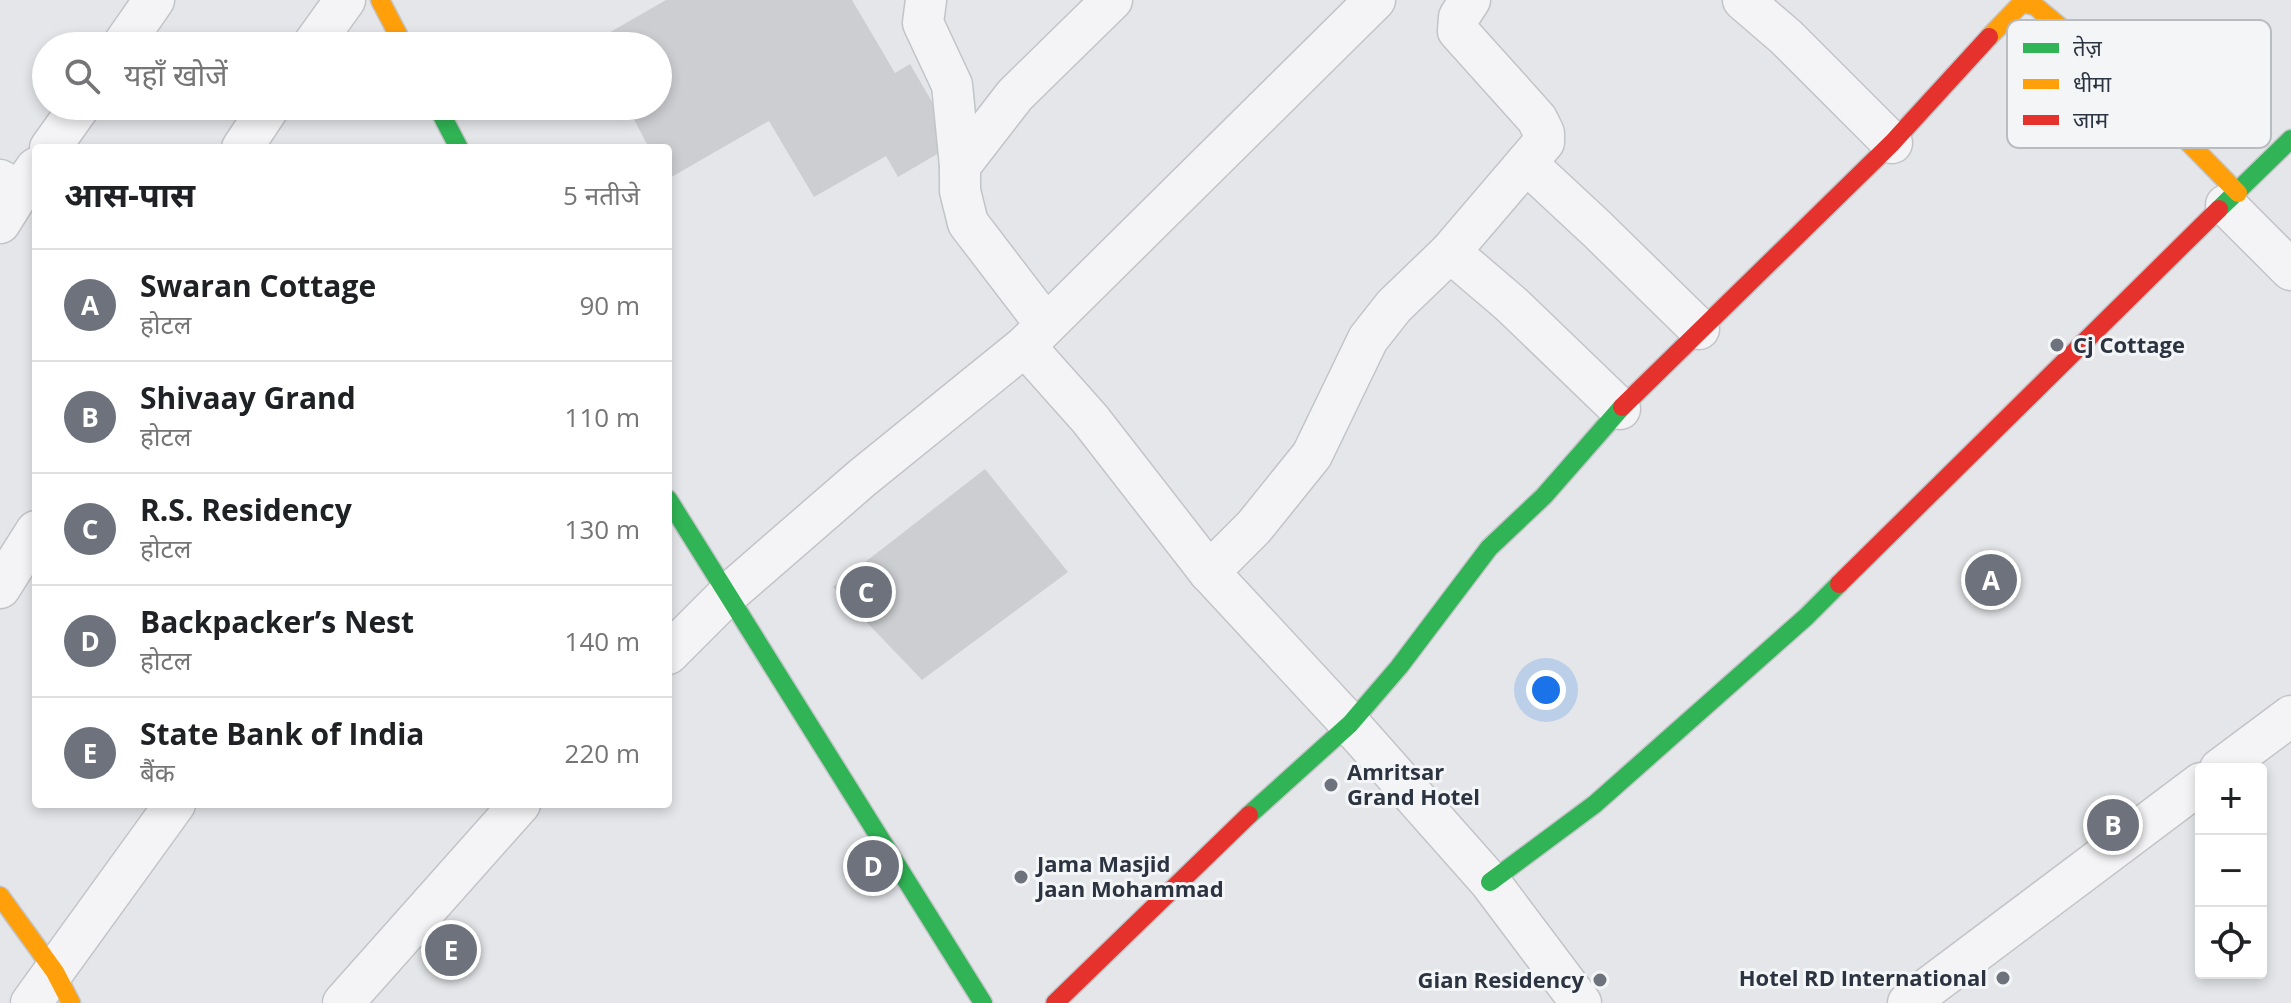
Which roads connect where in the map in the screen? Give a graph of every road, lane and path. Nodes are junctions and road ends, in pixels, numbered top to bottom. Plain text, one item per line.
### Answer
1 (154, 0) edge
2 (345, 0) edge
3 (380, 0) edge
4 (926, 0) edge
5 (1112, 0) edge
6 (1375, 0) edge
7 (1470, 0) edge
8 (1743, 0) edge
9 (2050, 20) edge
10 (132, 32) edge
11 (322, 32) edge
12 (397, 32) edge
13 (70, 120) edge
14 (261, 120) edge
15 (444, 120) edge
16 (2291, 139) edge
17 (1892, 143) junction
18 (53, 144) edge
19 (245, 144) edge
20 (457, 144) edge
21 (2188, 148) edge
22 (1526, 163) junction
23 (960, 166) junction
24 (2232, 199) junction
25 (1450, 252) junction
26 (2291, 270) edge
27 (1699, 329) junction
28 (1036, 336) junction
29 (1620, 409) junction
30 (672, 506) edge
31 (32, 537) edge
32 (1209, 572) junction
33 (0, 588) edge
34 (726, 596) junction
35 (672, 650) edge
36 (2291, 716) edge
37 (1350, 724) junction
38 (2228, 763) edge
39 (2195, 788) edge
40 (173, 808) edge
41 (516, 808) edge
42 (1490, 882) junction
43 (0, 896) edge
44 (63, 987) edge
45 (31, 1003) edge
46 (343, 1003) edge
47 (983, 1003) edge
48 (1055, 1003) edge
49 (1581, 1003) edge
50 (1908, 1003) edge

1 - 10 street
2 - 11 street
3 - 12 street
4 - 23 street
5 - 23 street
6 - 28 street
7 - 22 street
8 - 17 street
9 - 17 street
13 - 18 street
14 - 19 street
15 - 20 street
16 - 24 street
17 - 27 street
21 - 24 street
22 - 25 street
22 - 27 street
23 - 28 street
24 - 26 street
24 - 42 street
25 - 29 street
25 - 32 street
27 - 29 street
28 - 32 street
28 - 34 street
29 - 37 street
30 - 34 street
31 - 33 street
32 - 37 street
34 - 35 street
34 - 47 street
36 - 38 street
37 - 42 street
37 - 48 street
39 - 50 street
40 - 44 street
41 - 46 street
42 - 49 street
43 - 44 street
44 - 45 street

